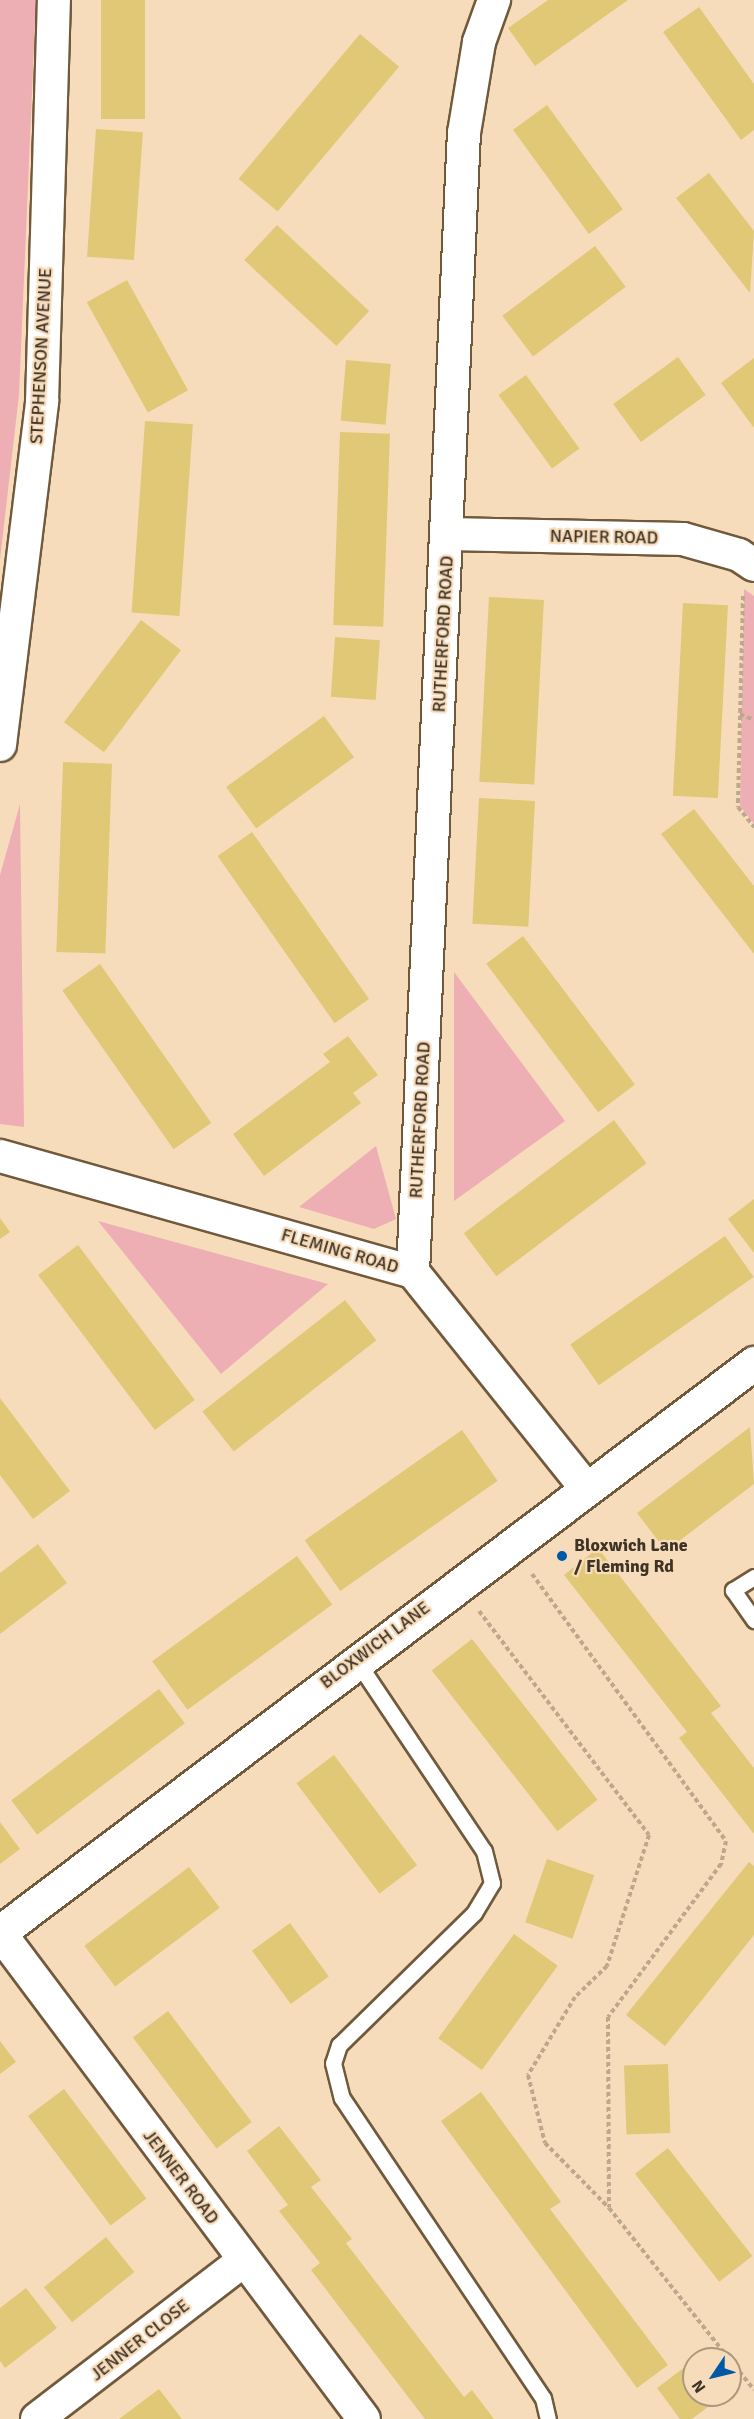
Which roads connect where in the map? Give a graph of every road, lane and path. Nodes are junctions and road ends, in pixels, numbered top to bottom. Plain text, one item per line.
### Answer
1 (54, 0) edge
2 (494, 0) edge
3 (448, 534) junction
4 (749, 561) edge
5 (740, 714) junction
6 (754, 720) edge
7 (0, 745) edge
8 (754, 827) edge
9 (0, 1156) edge
10 (413, 1272) junction
11 (754, 1363) edge
12 (586, 1488) junction
13 (530, 1571) dead end
14 (754, 1576) edge
15 (478, 1610) dead end
16 (754, 1620) edge
17 (356, 1660) junction
18 (0, 1933) edge
19 (609, 2208) junction
20 (243, 2261) junction
21 (720, 2347) edge
22 (742, 2374) edge
23 (754, 2390) edge
24 (37, 2419) edge
25 (364, 2419) edge
26 (549, 2419) edge

1 - 7 street, STEPHENSON AVENUE
2 - 3 street, RUTHERFORD ROAD
3 - 4 street, NAPIER ROAD
3 - 10 street, RUTHERFORD ROAD
4 - 5 path
5 - 6 path
5 - 8 path
9 - 10 street, FLEMING ROAD
10 - 12 street, FLEMING ROAD
11 - 12 street, BLOXWICH LANE
12 - 17 street, BLOXWICH LANE
13 - 19 path
14 - 16 lane
15 - 19 path
17 - 18 street, BLOXWICH LANE
17 - 26 lane
18 - 20 street, JENNER ROAD
19 - 21 path
20 - 24 street, JENNER CLOSE
20 - 25 street, JENNER ROAD
22 - 23 path

